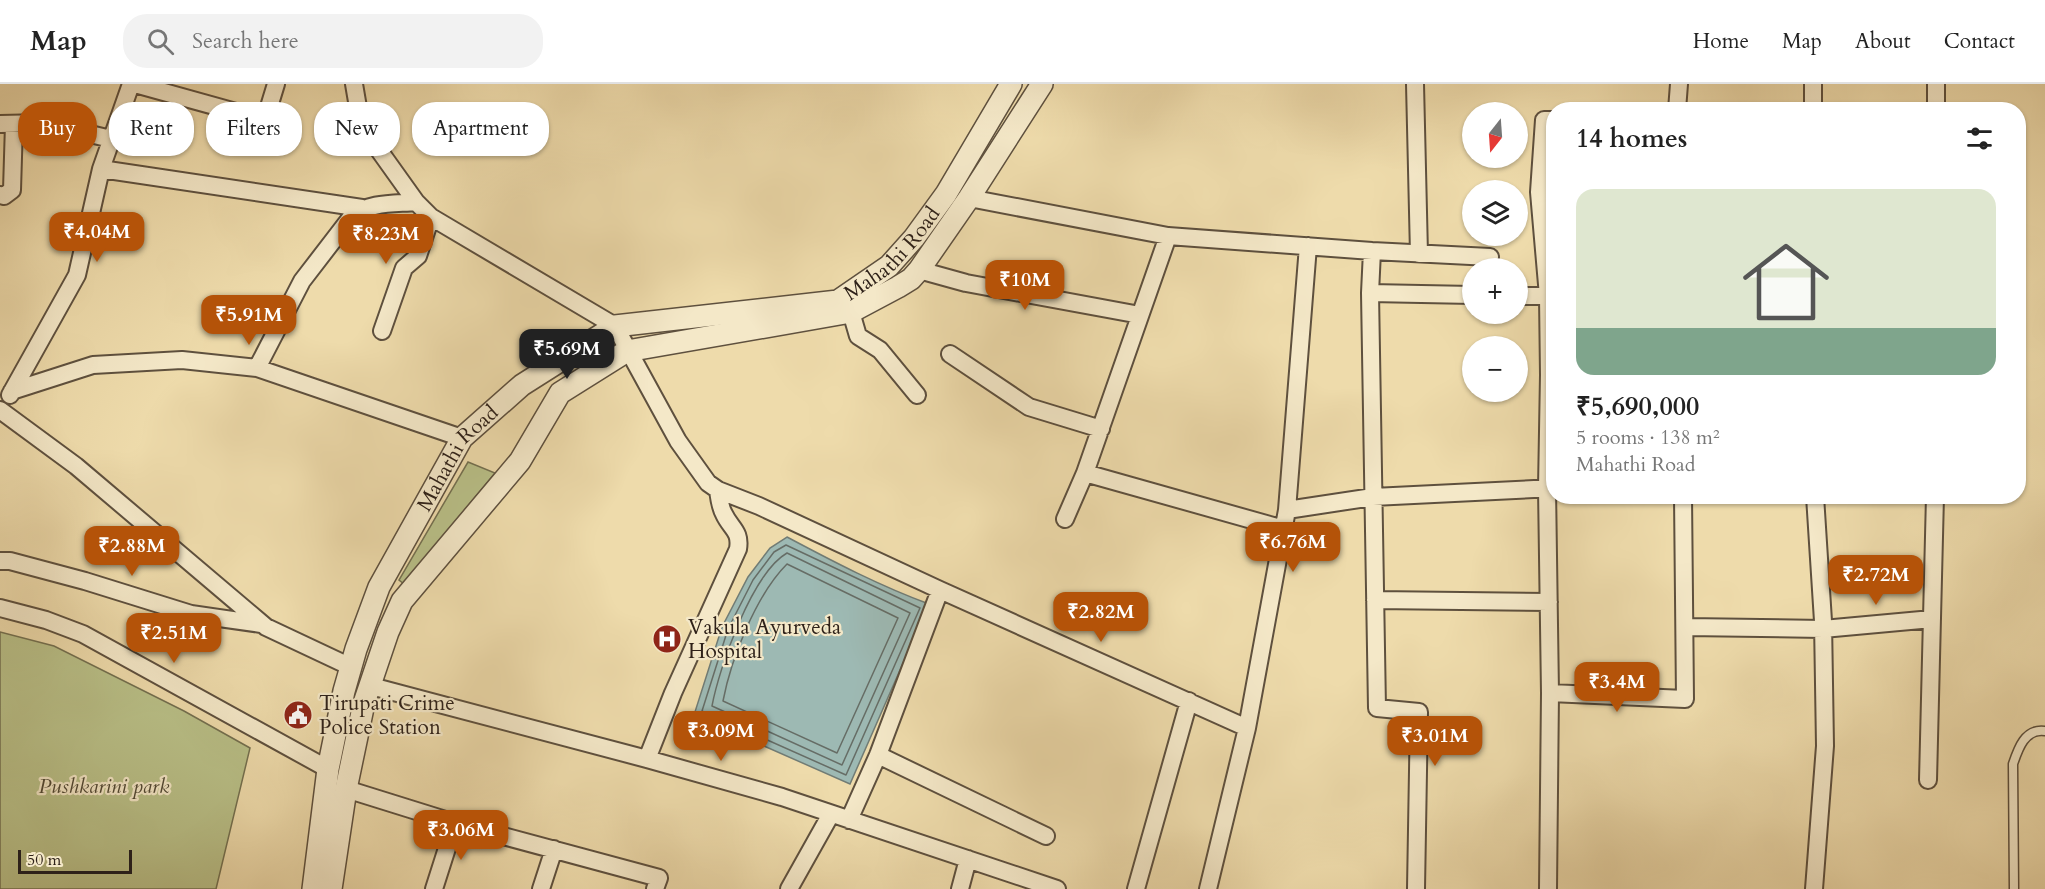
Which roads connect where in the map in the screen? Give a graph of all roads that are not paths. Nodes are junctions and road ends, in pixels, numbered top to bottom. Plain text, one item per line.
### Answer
1 (133, 84) edge
2 (276, 84) edge
3 (354, 84) edge
4 (1011, 84) edge
5 (1042, 84) edge
6 (1416, 84) edge
7 (1679, 84) edge
8 (1813, 84) edge
9 (1936, 84) edge
10 (126, 102) edge
11 (1678, 102) edge
12 (1813, 102) edge
13 (1936, 102) edge
14 (1546, 120) edge
15 (7, 124) edge
16 (109, 139) edge
17 (109, 145) edge
18 (101, 169) junction
19 (0, 195) edge
20 (969, 198) junction
21 (416, 202) junction
22 (362, 208) junction
23 (431, 217) junction
24 (1168, 236) junction
25 (1308, 246) junction
26 (1372, 251) junction
27 (1546, 253) edge
28 (1419, 254) junction
29 (1490, 257) dead end
30 (919, 270) junction
31 (1370, 293) junction
32 (1462, 295) edge
33 (1528, 296) edge
34 (1546, 296) edge
35 (851, 312) junction
36 (1140, 315) junction
37 (615, 326) junction
38 (382, 331) dead end
39 (627, 351) junction
40 (950, 354) dead end
41 (257, 368) junction
42 (12, 391) junction
43 (917, 395) dead end
44 (1, 412) edge
45 (1101, 429) junction
46 (462, 438) junction
47 (1085, 473) junction
48 (1546, 488) edge
49 (718, 490) junction
50 (1373, 497) junction
51 (1550, 504) edge
52 (1683, 504) edge
53 (1815, 504) edge
54 (1935, 504) edge
55 (1287, 510) junction
56 (1065, 519) dead end
57 (1284, 529) junction
58 (0, 561) edge
59 (940, 590) junction
60 (1375, 600) junction
61 (1549, 602) junction
62 (0, 608) edge
63 (1932, 619) junction
64 (262, 624) junction
65 (1686, 627) junction
66 (1823, 628) junction
67 (351, 667) junction
68 (371, 686) junction
69 (1550, 693) junction
70 (1188, 701) junction
71 (1247, 728) junction
72 (2045, 731) edge
73 (878, 755) junction
74 (647, 759) junction
75 (328, 769) junction
76 (1928, 780) dead end
77 (346, 789) junction
78 (831, 814) junction
79 (849, 820) junction
80 (455, 823) junction
81 (1046, 836) dead end
82 (554, 849) junction
83 (968, 859) junction
84 (313, 889) edge
85 (331, 889) edge
86 (434, 889) edge
87 (541, 889) edge
88 (655, 889) edge
89 (789, 889) edge
90 (960, 889) edge
91 (1057, 889) edge
92 (1136, 889) edge
93 (1208, 889) edge
94 (1416, 889) edge
95 (1548, 889) edge
96 (1814, 889) edge
97 (2014, 889) edge

1 - 2 street
1 - 10 street
3 - 21 street
4 - 37 street, Mahathi Road
5 - 20 street, Mahathi Road
6 - 28 street
7 - 11 street
8 - 12 street
9 - 13 street
14 - 27 street
15 - 16 street
15 - 19 street
17 - 18 street
18 - 22 street
18 - 42 street
20 - 24 street
20 - 30 street, Mahathi Road
21 - 22 street
21 - 23 street
22 - 41 street
23 - 37 street
23 - 38 street
24 - 25 street
24 - 36 street
25 - 26 street
25 - 55 street
26 - 28 street
26 - 31 street
28 - 29 street
30 - 35 street, Mahathi Road
30 - 36 street
31 - 32 street
31 - 50 street
33 - 34 street
35 - 39 street, Mahathi Road
35 - 43 street
36 - 45 street
37 - 39 street
37 - 46 street, Mahathi Road
39 - 49 street
39 - 68 street, Mahathi Road
40 - 45 street
41 - 42 street
41 - 46 street
42 - 44 street
44 - 64 street
45 - 47 street
46 - 67 street, Mahathi Road
47 - 56 street
47 - 57 street
48 - 50 street
49 - 59 street
49 - 74 street
50 - 55 street
50 - 60 street
51 - 61 street
52 - 65 street
53 - 66 street
54 - 63 street
55 - 57 street
57 - 71 street
58 - 64 street
59 - 70 street
59 - 73 street
60 - 61 street
60 - 94 street
61 - 69 street
62 - 75 street
63 - 66 street
63 - 76 street
64 - 67 street
65 - 66 street
65 - 69 street
66 - 96 street
67 - 75 street, Mahathi Road
68 - 74 street
68 - 77 street, Mahathi Road
69 - 95 street
70 - 71 street
70 - 92 street
71 - 93 street
72 - 97 lane
73 - 79 street
73 - 81 street
74 - 78 street
75 - 84 street, Mahathi Road
77 - 80 street
77 - 85 street, Mahathi Road
78 - 79 street
78 - 89 street
79 - 83 street
80 - 82 street
80 - 86 street
82 - 87 street
82 - 88 street
83 - 90 street
83 - 91 street

